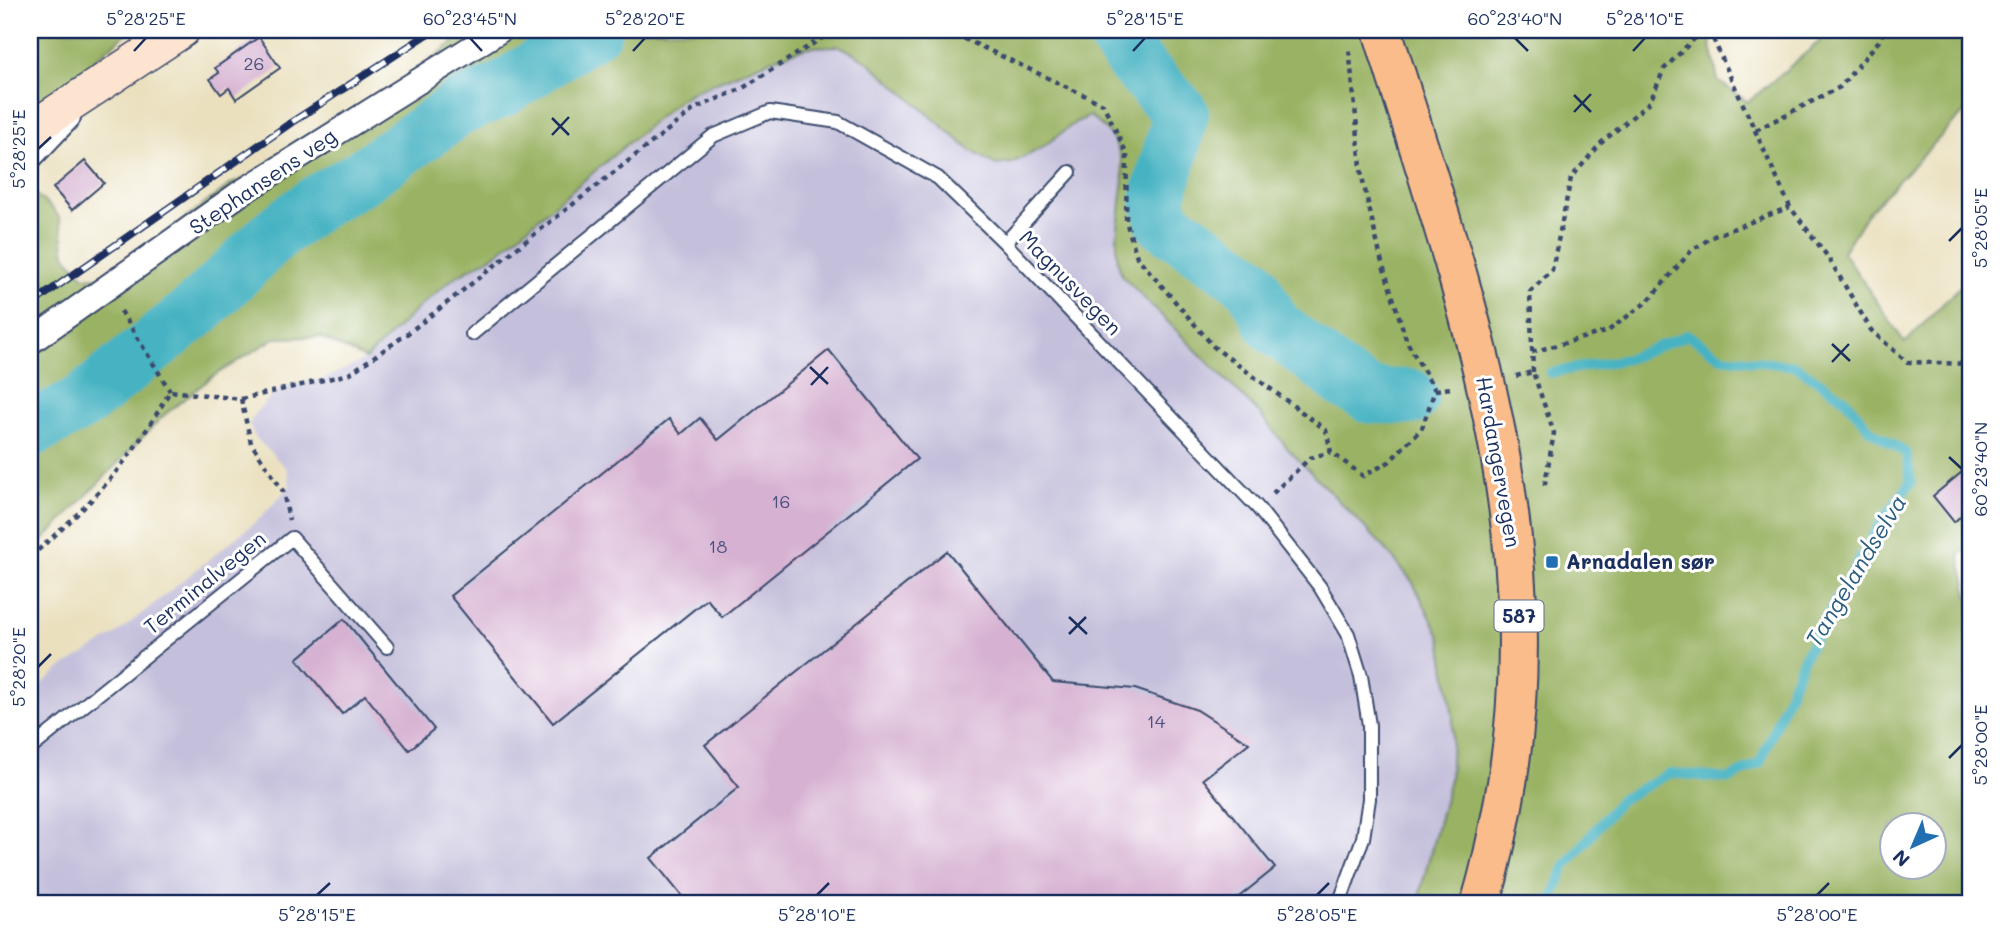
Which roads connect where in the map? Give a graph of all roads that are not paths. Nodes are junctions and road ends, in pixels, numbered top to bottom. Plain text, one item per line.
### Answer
1 (182, 30) edge
2 (500, 30) edge
3 (1365, 35) edge
4 (95, 88) junction
5 (30, 130) edge
6 (30, 157) edge
7 (1070, 172) dead end
8 (1005, 243) junction
9 (472, 334) dead end
10 (30, 342) edge
11 (387, 647) dead end
12 (30, 749) edge
13 (1339, 904) edge
14 (1480, 904) edge

1 - 4 main road
2 - 10 street, Stephansens veg
3 - 14 main road, Hardangervegen / 587
4 - 5 main road
4 - 6 street
7 - 8 lane
8 - 9 lane, Magnusvegen
8 - 13 lane, Magnusvegen
11 - 12 lane, Terminalvegen

